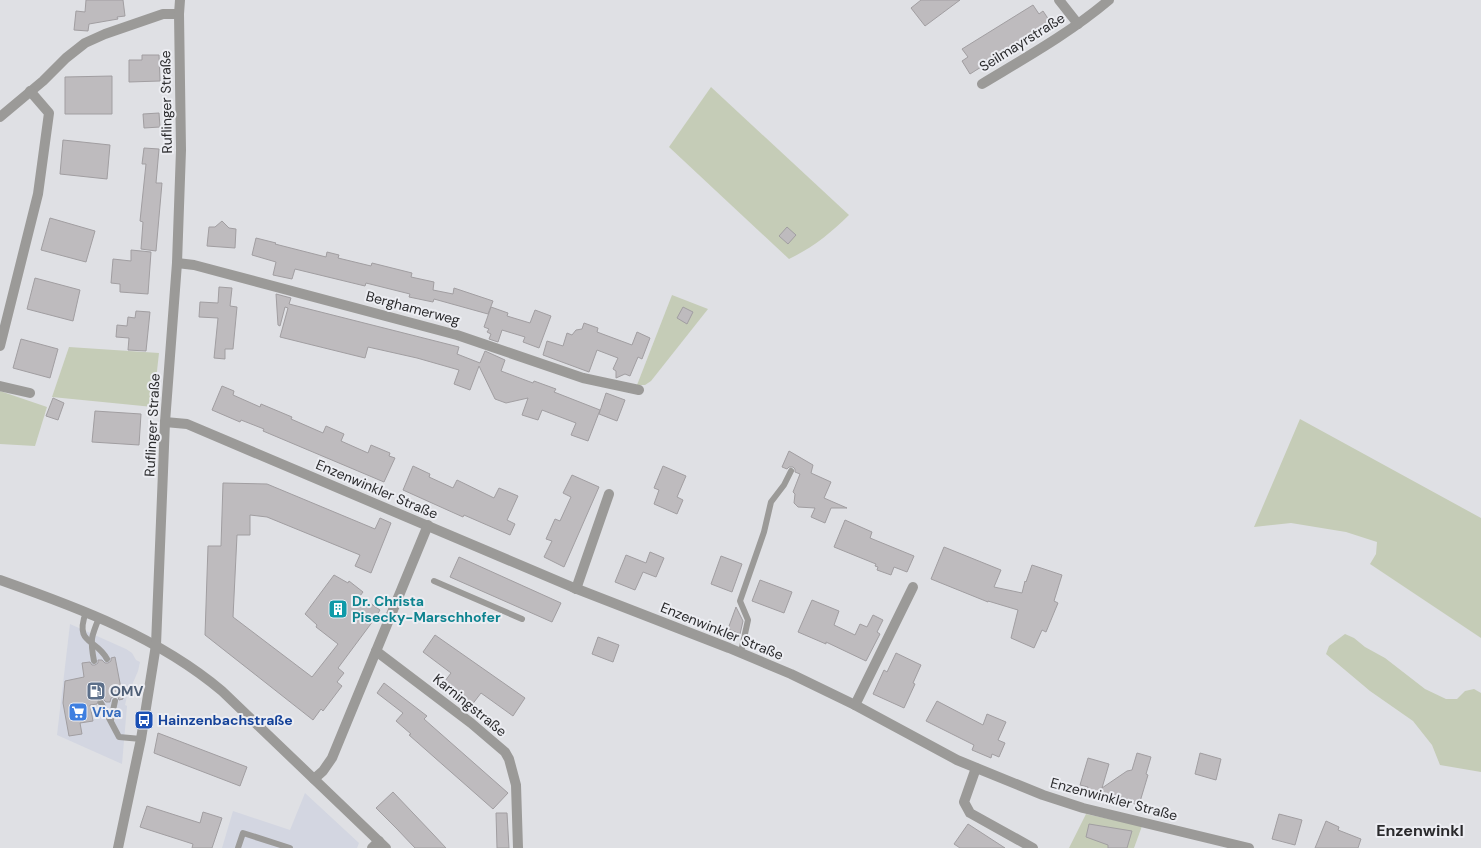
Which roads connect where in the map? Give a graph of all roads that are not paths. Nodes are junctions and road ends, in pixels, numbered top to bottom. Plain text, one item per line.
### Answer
1 (180, 0) edge
2 (1059, 0) edge
3 (1109, 0) edge
4 (179, 14) junction
5 (1078, 24) junction
6 (982, 84) dead end
7 (30, 91) junction
8 (0, 116) edge
9 (177, 263) junction
10 (0, 346) edge
11 (0, 386) edge
12 (638, 390) dead end
13 (30, 393) dead end
14 (165, 422) junction
15 (791, 470) dead end
16 (609, 494) dead end
17 (428, 525) junction
18 (0, 580) edge
19 (434, 581) dead end
20 (913, 587) dead end
21 (576, 588) junction
22 (86, 612) junction
23 (99, 618) junction
24 (522, 619) dead end
25 (91, 644) junction
26 (156, 645) junction
27 (376, 651) junction
28 (741, 652) junction
29 (107, 658) dead end
30 (94, 661) dead end
31 (115, 701) dead end
32 (101, 703) dead end
33 (855, 705) junction
34 (110, 720) junction
35 (141, 739) junction
36 (976, 768) junction
37 (314, 779) junction
38 (379, 846) edge
39 (118, 848) edge
40 (238, 848) edge
41 (290, 848) edge
42 (518, 848) edge
43 (1033, 848) edge
44 (1249, 848) edge

1 - 4 street, Ruflinger Straße
2 - 5 street, Seilmayrstraße
3 - 5 street, Seilmayrstraße
4 - 7 street
4 - 9 street, Ruflinger Straße
5 - 6 street, Seilmayrstraße
7 - 8 street
7 - 10 street
9 - 12 street, Berghamerweg
9 - 14 street, Ruflinger Straße
11 - 13 street
14 - 17 street, Enzenwinkler Straße
14 - 26 street, Ruflinger Straße
15 - 28 lane
16 - 21 street
17 - 21 street, Enzenwinkler Straße
17 - 27 street
18 - 22 street
19 - 24 lane
20 - 33 street
21 - 28 street, Enzenwinkler Straße
22 - 23 street
22 - 25 lane
23 - 25 lane
23 - 26 street
25 - 29 lane
25 - 30 lane
26 - 35 street, Ruflinger Straße
26 - 37 street
27 - 37 street
27 - 42 street, Karningstraße
28 - 33 street, Enzenwinkler Straße
31 - 34 lane
32 - 34 lane
33 - 36 street, Enzenwinkler Straße
34 - 35 lane
35 - 39 street, Ruflinger Straße
36 - 43 street
36 - 44 street, Enzenwinkler Straße
37 - 38 street
40 - 41 lane

